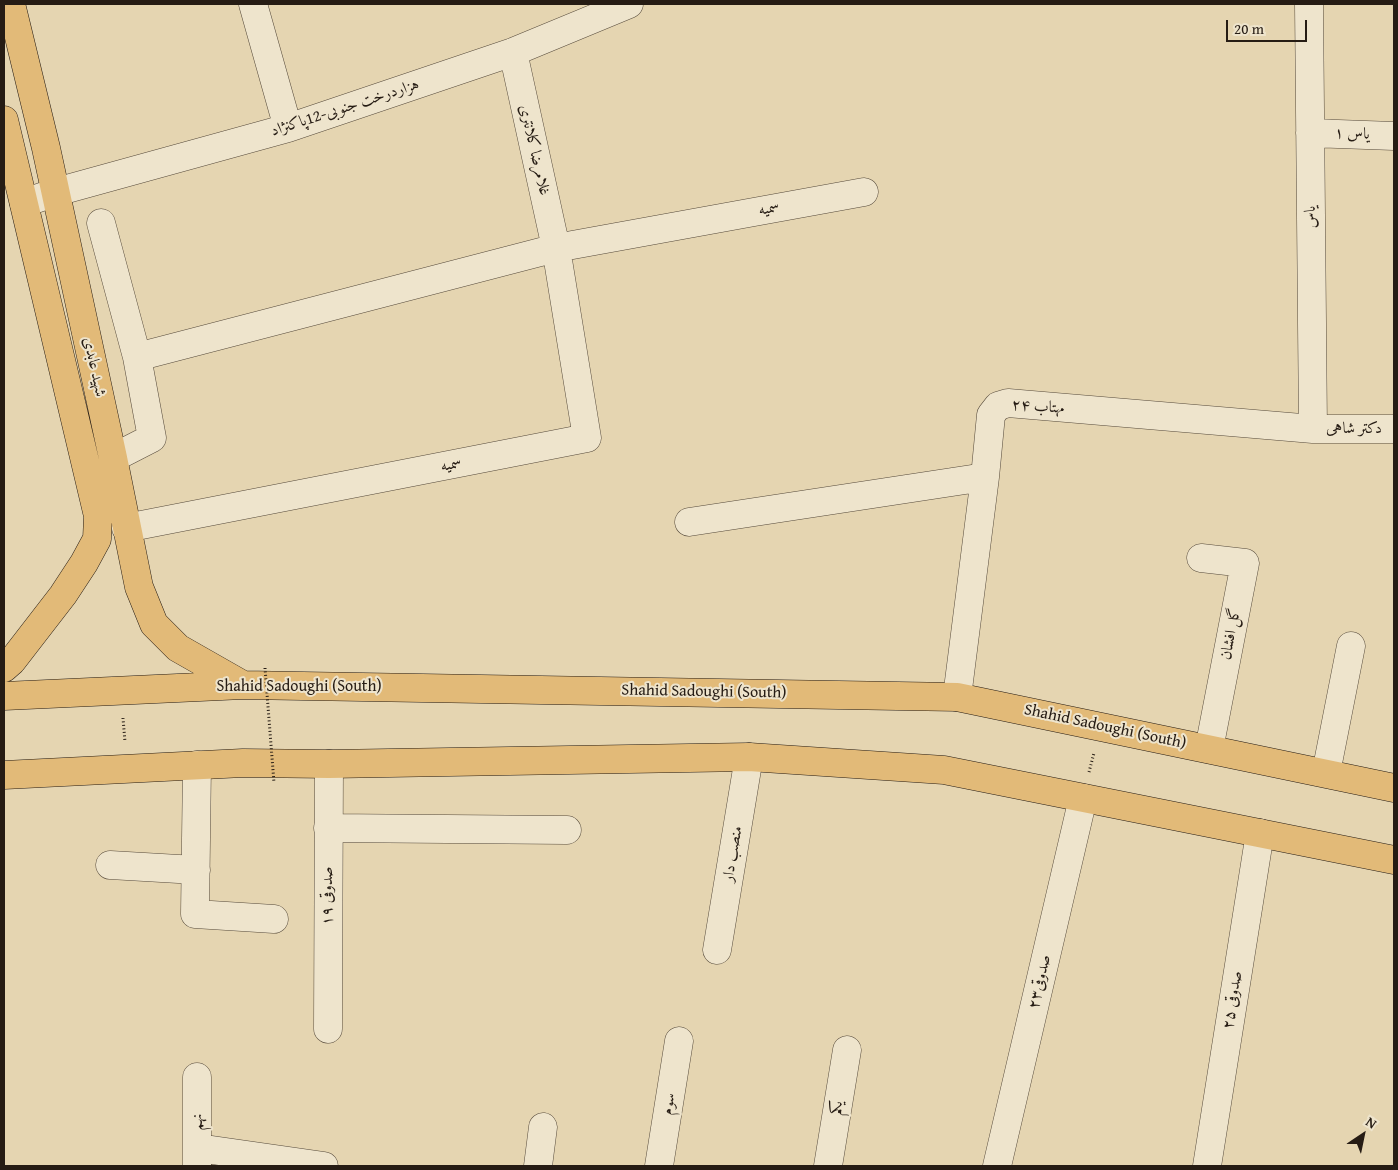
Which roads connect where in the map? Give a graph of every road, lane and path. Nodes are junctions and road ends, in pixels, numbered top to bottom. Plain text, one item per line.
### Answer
1 (11, 4) edge
2 (254, 4) edge
3 (629, 4) edge
4 (1309, 4) edge
5 (512, 52) junction
6 (4, 120) edge
7 (288, 128) junction
8 (1310, 133) junction
9 (1394, 136) edge
10 (56, 192) junction
11 (864, 192) dead end
12 (24, 203) junction
13 (101, 223) dead end
14 (556, 248) junction
15 (137, 357) junction
16 (1313, 429) junction
17 (1394, 429) edge
18 (113, 458) junction
19 (985, 477) junction
20 (690, 522) dead end
21 (126, 528) junction
22 (1201, 558) dead end
23 (1351, 646) dead end
24 (4, 668) edge
25 (265, 668) dead end
26 (243, 685) junction
27 (121, 690) junction
28 (4, 696) edge
29 (957, 697) junction
30 (1101, 726) junction
31 (1209, 748) junction
32 (749, 758) junction
33 (329, 764) junction
34 (197, 765) junction
35 (126, 769) junction
36 (1326, 773) junction
37 (4, 775) edge
38 (274, 783) dead end
39 (1394, 788) edge
40 (1082, 798) junction
41 (328, 828) junction
42 (567, 830) dead end
43 (1260, 833) junction
44 (1394, 860) edge
45 (110, 865) dead end
46 (196, 870) junction
47 (274, 919) dead end
48 (717, 950) dead end
49 (328, 1029) dead end
50 (679, 1041) dead end
51 (847, 1050) dead end
52 (197, 1077) dead end
53 (543, 1126) dead end
54 (197, 1157) edge
55 (296, 1164) edge
56 (324, 1166) edge
57 (538, 1166) edge
58 (659, 1166) edge
59 (828, 1166) edge
60 (997, 1166) edge
61 (1207, 1166) edge

1 - 10 main road, شهید عابدی
2 - 7 street
3 - 5 street, هزاردرخت جنوبی-12پاکنژاد
4 - 8 street, یاس
5 - 7 street, هزاردرخت جنوبی-12پاکنژاد
5 - 14 street, غلامرضا کلانتری
6 - 12 main road, شهید عابدی
7 - 10 street, هزاردرخت جنوبی-12پاکنژاد
8 - 9 street, یاس ۱
8 - 16 street, یاس
10 - 12 street, هزاردرخت جنوبی-12پاکنژاد
10 - 18 main road, شهید عابدی
11 - 14 street, سمیه
12 - 24 main road, شهید عابدی
13 - 15 street
14 - 15 street, سمیه
14 - 21 street, سمیه
15 - 18 street
16 - 17 street, دکتر شاهی
16 - 19 street, مهتاب ۲۴
18 - 21 main road, شهید عابدی
19 - 20 street
19 - 29 street, مهتاب ۲۴
21 - 26 main road, شهید عابدی
22 - 31 street, گل افشان
23 - 36 street
25 - 38 path, bridge
26 - 27 main road, Shahid Sadoughi (South)
26 - 29 main road, Shahid Sadoughi (South)
27 - 28 main road, Shahid Sadoughi (South)
27 - 35 path
29 - 30 main road, Shahid Sadoughi (South)
30 - 31 main road, Shahid Sadoughi (South)
30 - 40 path
31 - 36 main road, Shahid Sadoughi (South)
32 - 33 main road
32 - 40 main road
32 - 48 street, منصب دار
33 - 34 main road
33 - 41 street, صدوقی ۱۹
34 - 35 main road
34 - 46 street
35 - 37 main road
36 - 39 main road, Shahid Sadoughi (South)
40 - 43 main road
40 - 60 street, صدوقی۲۳
41 - 42 street
41 - 49 street, صدوقی ۱۹
43 - 44 main road
43 - 61 street, صدوقی ۲۵
45 - 46 street
46 - 47 street
50 - 58 street, سوم
51 - 59 street, یکم
52 - 54 street, نهم
53 - 57 street
54 - 55 street
55 - 56 street

